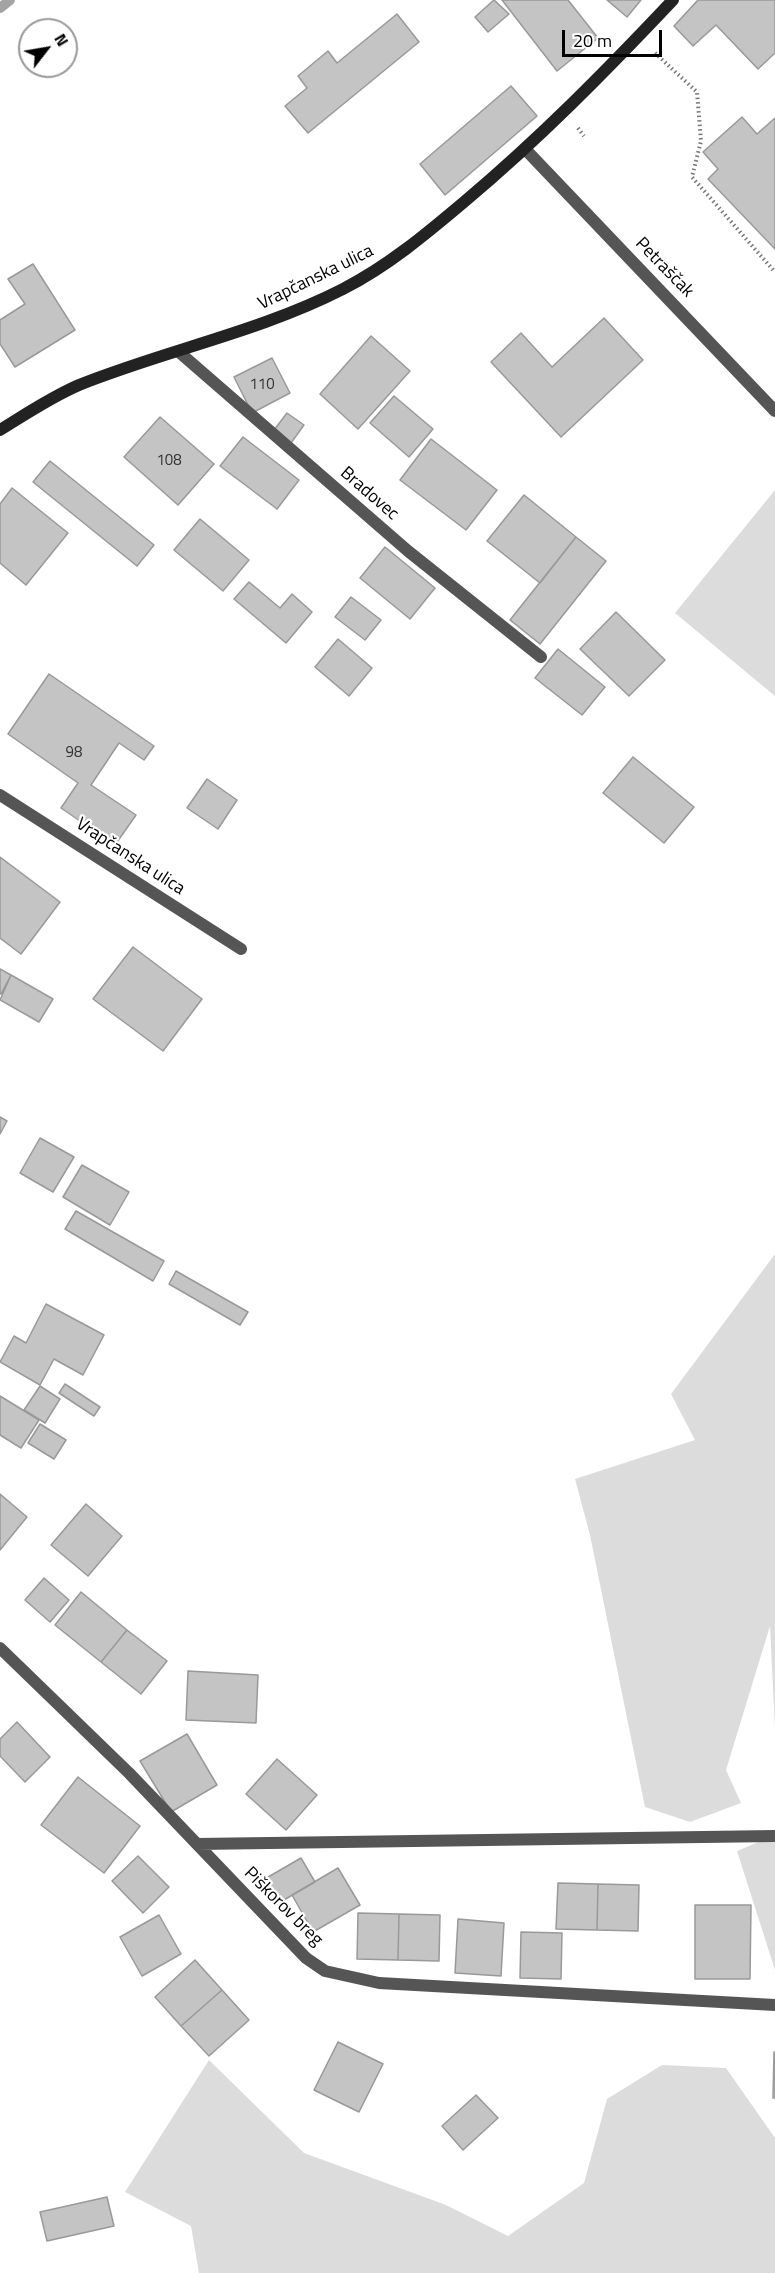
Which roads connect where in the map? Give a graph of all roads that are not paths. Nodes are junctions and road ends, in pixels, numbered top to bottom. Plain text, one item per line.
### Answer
1 (673, 0) edge
2 (526, 150) junction
3 (179, 352) junction
4 (775, 411) edge
5 (0, 430) edge
6 (541, 657) dead end
7 (0, 795) edge
8 (241, 949) dead end
9 (0, 1648) edge
10 (775, 1836) edge
11 (197, 1844) junction
12 (775, 2005) edge

1 - 2 main road, Vrapčanska ulica
2 - 3 main road, Vrapčanska ulica
2 - 4 street, Petraščak
3 - 5 main road, Vrapčanska ulica
3 - 6 street, Bradovec
7 - 8 street, Vrapčanska ulica
9 - 11 street, Piškorov breg
10 - 11 street
11 - 12 street, Piškorov breg

